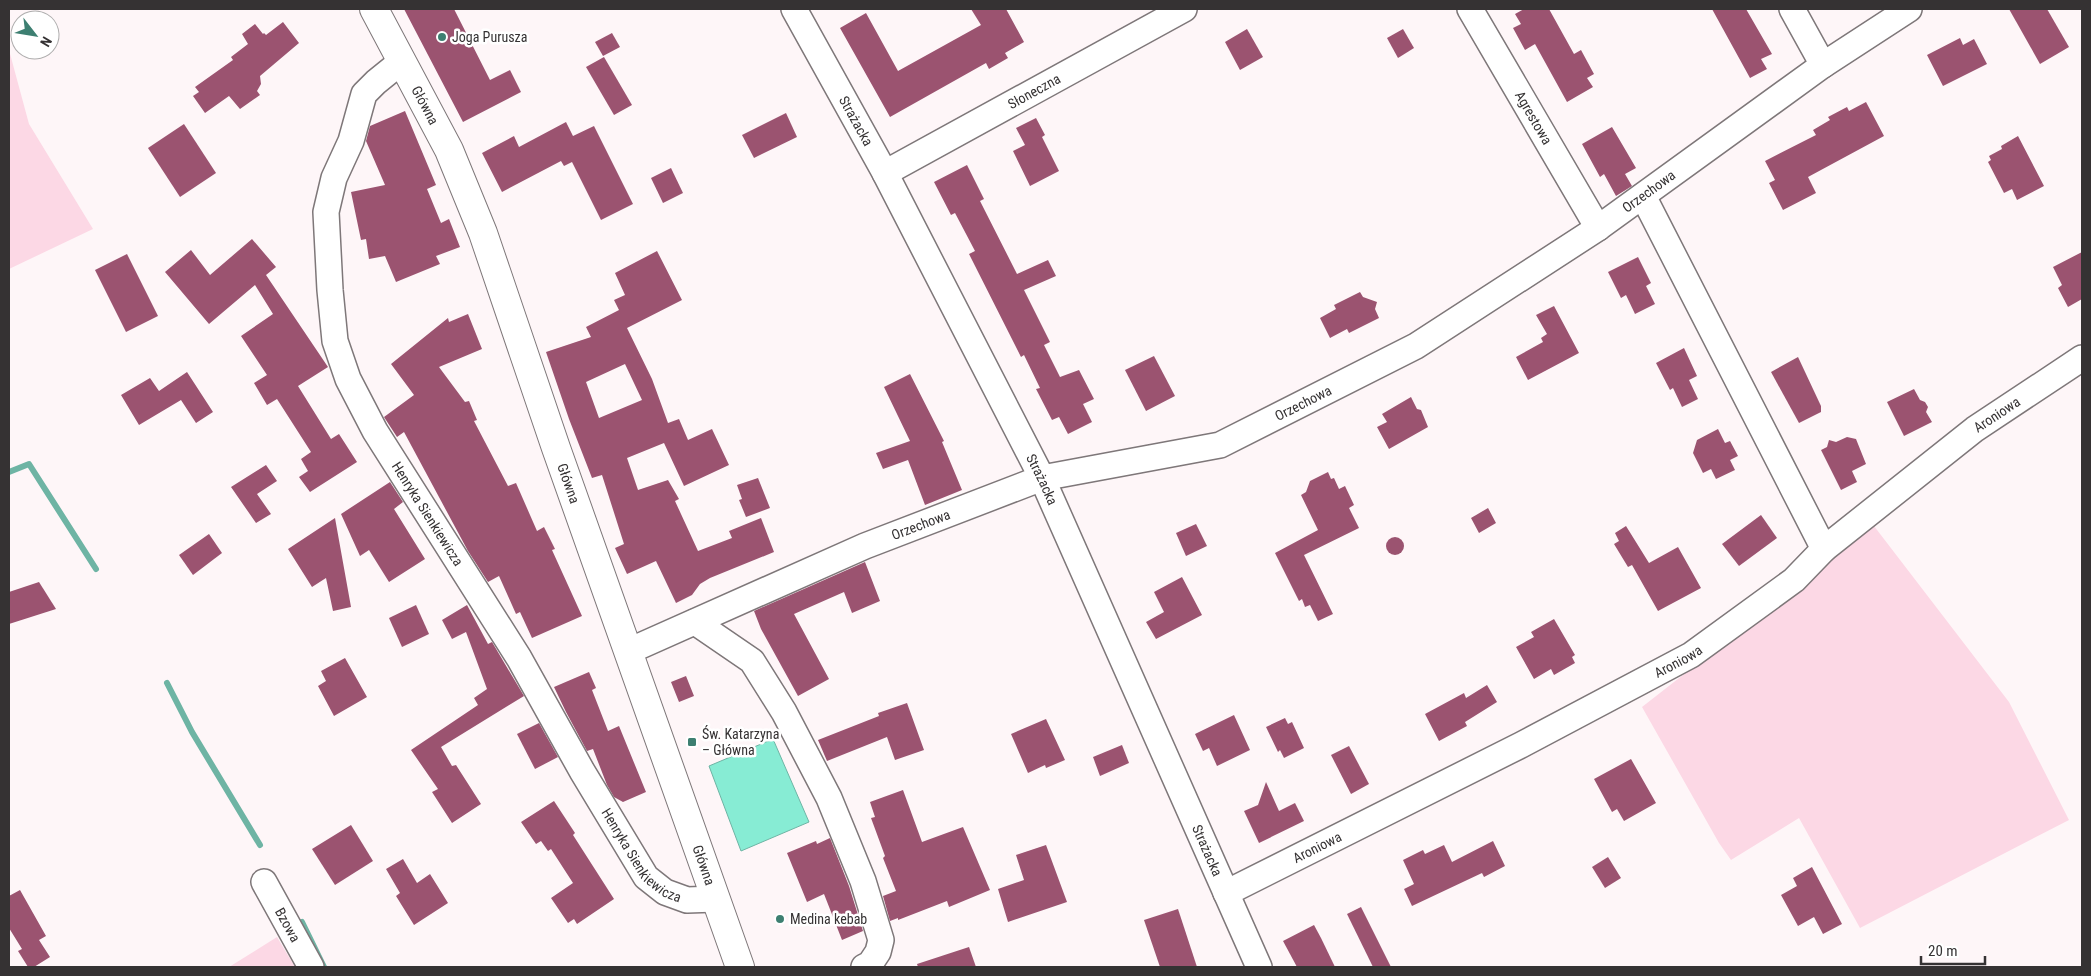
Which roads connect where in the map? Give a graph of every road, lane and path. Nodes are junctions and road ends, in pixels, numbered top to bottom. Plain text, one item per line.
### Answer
1 (374, 9) edge
2 (794, 9) edge
3 (1184, 9) edge
4 (1470, 9) edge
5 (1792, 9) edge
6 (1909, 9) edge
7 (402, 61) junction
8 (1823, 65) junction
9 (885, 173) junction
10 (1642, 196) junction
11 (1598, 228) junction
12 (2082, 358) edge
13 (1042, 478) junction
14 (1824, 549) junction
15 (695, 622) junction
16 (629, 650) junction
17 (264, 882) dead end
18 (1226, 893) junction
19 (716, 899) junction
20 (311, 967) edge
21 (740, 967) edge
22 (864, 967) edge
23 (1260, 967) edge

1 - 7 street, Główna
2 - 9 street, Strażacka
3 - 9 street, Słoneczna
4 - 11 street, Agrestowa
5 - 8 street
6 - 8 street, Orzechowa
7 - 16 street, Główna
7 - 19 street, Henryka Sienkiewicza
8 - 10 street, Orzechowa
9 - 13 street, Strażacka
10 - 11 street, Orzechowa
10 - 14 street
11 - 13 street, Orzechowa
12 - 14 street, Aroniowa
13 - 15 street, Orzechowa
13 - 18 street, Strażacka
14 - 18 street, Aroniowa
15 - 16 street, Orzechowa
15 - 22 street
16 - 19 street, Główna
17 - 20 street, Bzowa
18 - 23 street, Strażacka
19 - 21 street, Główna

